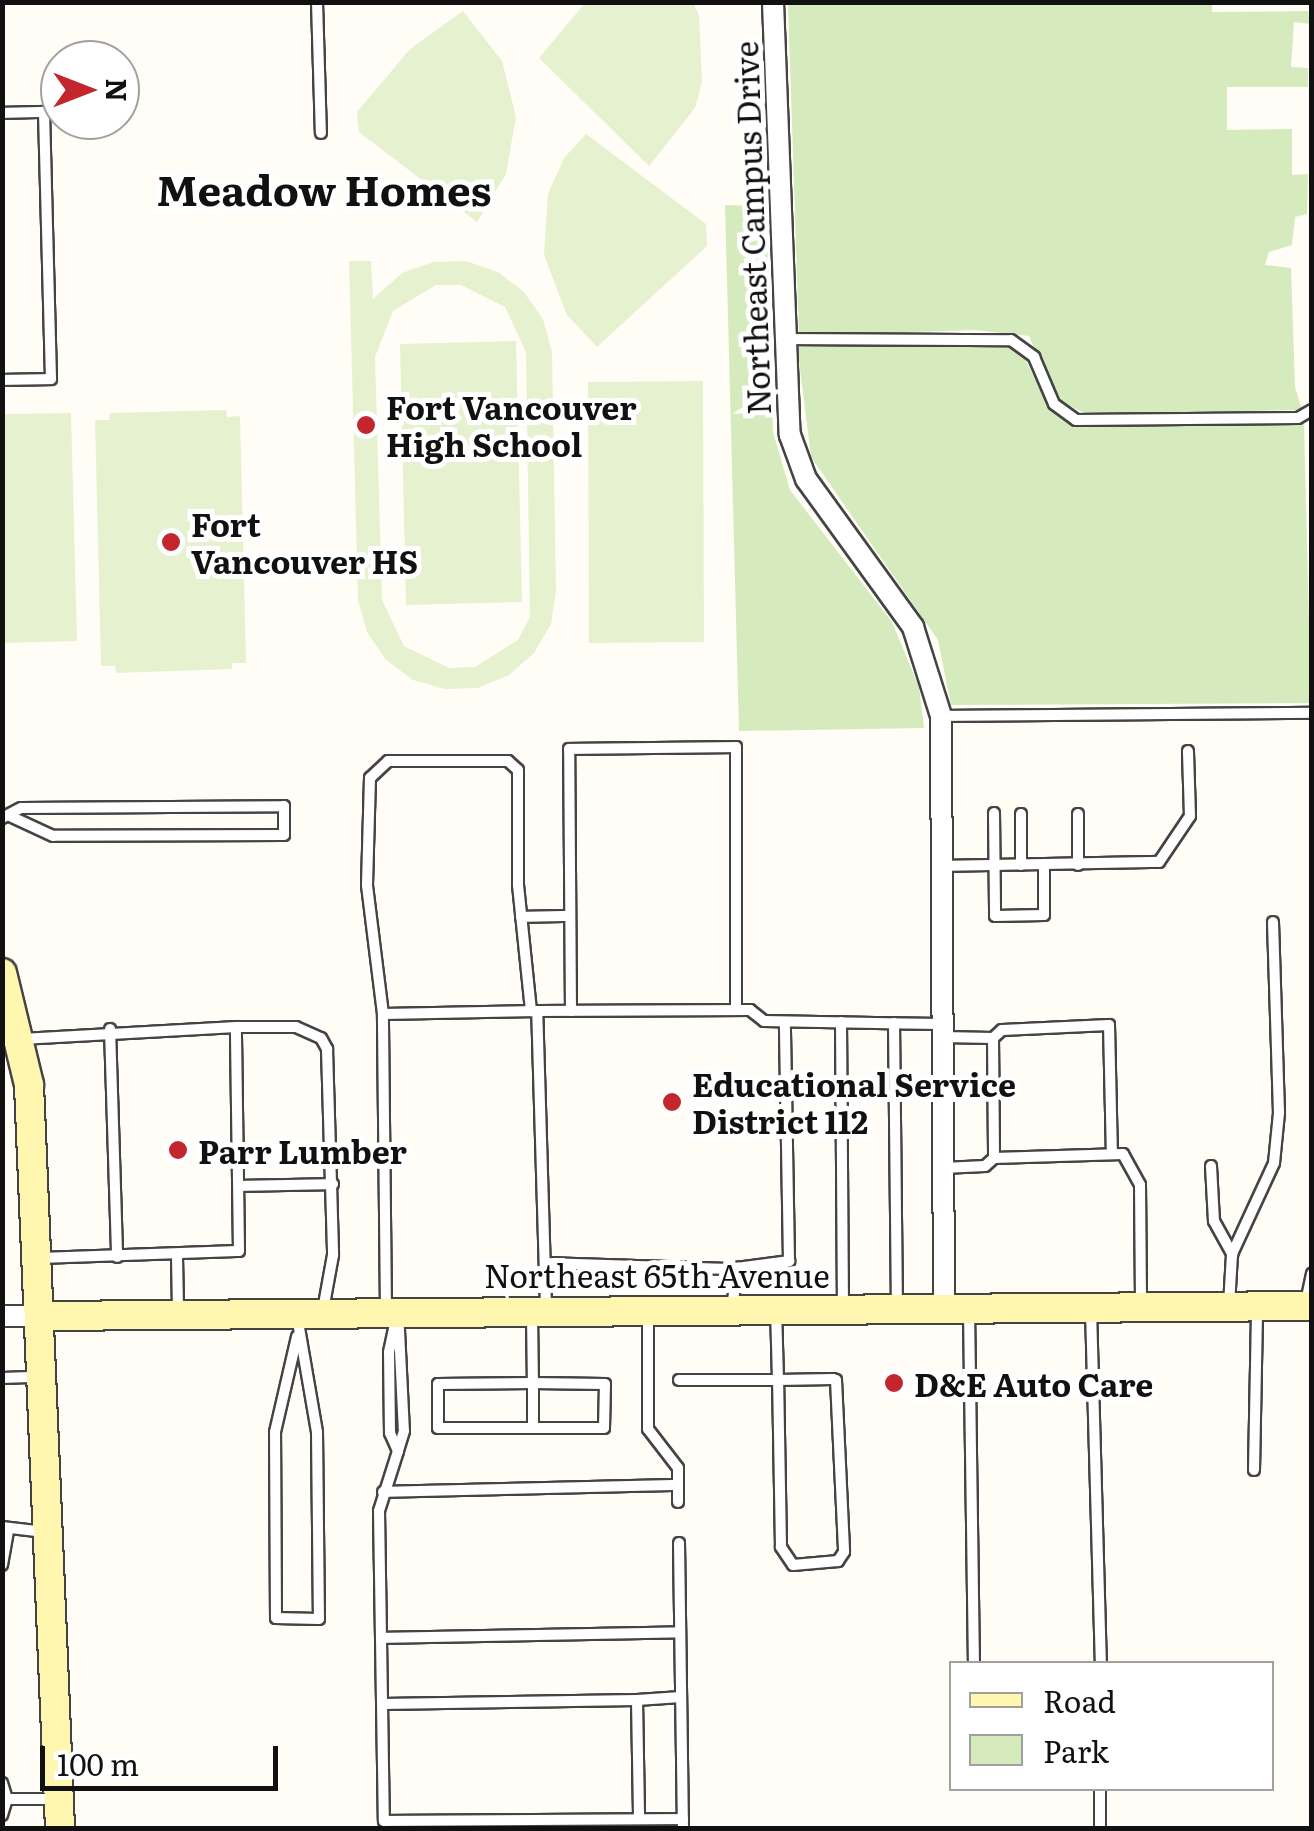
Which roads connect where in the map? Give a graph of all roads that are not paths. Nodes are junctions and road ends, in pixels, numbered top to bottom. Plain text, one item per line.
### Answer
1 (317, 2) edge
2 (773, 2) edge
3 (2, 113) edge
4 (322, 133) dead end
5 (782, 339) junction
6 (2, 380) edge
7 (1312, 410) edge
8 (1312, 712) edge
9 (941, 716) junction
10 (1188, 751) dead end
11 (994, 813) dead end
12 (1021, 814) dead end
13 (1078, 814) dead end
14 (6, 817) edge
15 (1044, 865) junction
16 (1078, 865) junction
17 (942, 866) junction
18 (994, 866) junction
19 (1021, 866) junction
20 (570, 916) junction
21 (520, 917) junction
22 (1273, 922) dead end
23 (2, 973) edge
24 (736, 1010) junction
25 (571, 1011) junction
26 (534, 1012) junction
27 (383, 1014) junction
28 (785, 1022) junction
29 (841, 1022) junction
30 (894, 1023) junction
31 (14, 1026) edge
32 (236, 1027) junction
33 (110, 1029) junction
34 (943, 1030) junction
35 (993, 1038) junction
36 (1112, 1153) junction
37 (994, 1158) junction
38 (1212, 1166) dead end
39 (944, 1168) junction
40 (333, 1184) junction
41 (241, 1186) junction
42 (1232, 1254) junction
43 (117, 1257) junction
44 (177, 1257) junction
45 (37, 1258) junction
46 (545, 1263) junction
47 (738, 1267) junction
48 (1312, 1274) edge
49 (1243, 1306) junction
50 (1308, 1306) edge
51 (1141, 1307) junction
52 (897, 1308) junction
53 (957, 1308) junction
54 (1091, 1308) junction
55 (539, 1309) junction
56 (648, 1309) junction
57 (731, 1309) junction
58 (776, 1309) junction
59 (843, 1309) junction
60 (392, 1310) junction
61 (178, 1311) junction
62 (2, 1316) edge
63 (39, 1316) junction
64 (306, 1319) junction
65 (42, 1377) junction
66 (2, 1378) edge
67 (679, 1380) dead end
68 (778, 1380) junction
69 (533, 1383) junction
70 (533, 1428) junction
71 (1254, 1470) dead end
72 (678, 1485) junction
73 (383, 1492) junction
74 (678, 1502) dead end
75 (5, 1529) edge
76 (46, 1532) junction
77 (679, 1543) dead end
78 (2, 1566) edge
79 (680, 1632) junction
80 (381, 1638) junction
81 (974, 1661) edge
82 (1100, 1661) edge
83 (681, 1698) junction
84 (637, 1700) junction
85 (382, 1704) junction
86 (2, 1783) edge
87 (1100, 1791) edge
88 (7, 1799) junction
89 (58, 1799) junction
90 (2, 1815) edge
91 (639, 1819) junction
92 (683, 1824) edge
93 (60, 1828) edge
94 (1100, 1828) edge

1 - 4 lane
2 - 5 street, Northeast Campus Drive
3 - 6 lane
5 - 7 lane
5 - 9 street, Northeast Campus Drive
8 - 9 lane
9 - 17 street, Northeast Campus Drive
10 - 16 lane
11 - 18 lane
12 - 19 lane
13 - 16 lane
14 - 14 lane
15 - 16 lane
15 - 18 lane
15 - 19 lane
17 - 18 lane
17 - 34 street, Northeast Campus Drive
18 - 19 lane
20 - 21 lane
20 - 24 lane
20 - 25 lane
21 - 26 lane
21 - 27 lane
22 - 42 lane
23 - 31 street
24 - 25 lane
24 - 28 lane
25 - 26 lane
26 - 27 lane
26 - 46 lane
27 - 60 lane
28 - 29 lane
28 - 47 lane
29 - 30 lane
29 - 59 lane
30 - 34 lane
30 - 52 lane
31 - 33 lane
31 - 45 street
32 - 33 lane
32 - 40 lane
32 - 41 lane
33 - 43 lane
34 - 35 lane
34 - 39 street, Northeast Campus Drive
35 - 36 lane
35 - 37 lane
36 - 37 lane
36 - 51 lane
37 - 39 lane
38 - 42 lane
39 - 53 street, Northeast Campus Drive
40 - 41 lane
40 - 64 lane
41 - 44 lane
42 - 49 lane
43 - 44 lane
43 - 45 lane
44 - 61 lane
45 - 63 street
46 - 47 lane
46 - 55 lane
47 - 57 lane
48 - 50 lane
49 - 50 street, Northeast 65th Avenue
49 - 51 street, Northeast 65th Avenue
49 - 71 lane
51 - 54 street, Northeast 65th Avenue
52 - 53 street, Northeast 65th Avenue
52 - 59 street, Northeast 65th Avenue
53 - 54 street, Northeast 65th Avenue
53 - 81 lane
54 - 82 lane
55 - 56 street, Northeast 65th Avenue
55 - 60 street, Northeast 65th Avenue
55 - 69 lane
56 - 57 street, Northeast 65th Avenue
56 - 72 lane
57 - 58 street, Northeast 65th Avenue
58 - 59 street, Northeast 65th Avenue
58 - 68 lane
60 - 64 street, Northeast 65th Avenue
60 - 73 lane
61 - 63 street, Northeast 65th Avenue
61 - 64 street, Northeast 65th Avenue
62 - 63 street, Northeast 65th Avenue
63 - 65 street
64 - 64 lane
65 - 66 lane
65 - 76 street
67 - 68 lane
68 - 68 lane
69 - 70 lane
69 - 70 lane
69 - 70 lane
72 - 73 lane
72 - 74 lane
73 - 80 lane
75 - 76 lane
75 - 78 lane
76 - 89 street
77 - 79 lane
79 - 80 lane
79 - 83 lane
80 - 85 lane
83 - 84 lane
83 - 92 lane
84 - 85 lane
84 - 91 lane
85 - 91 lane
86 - 88 lane
87 - 94 lane
88 - 89 lane
88 - 90 lane
89 - 93 street
91 - 92 lane

